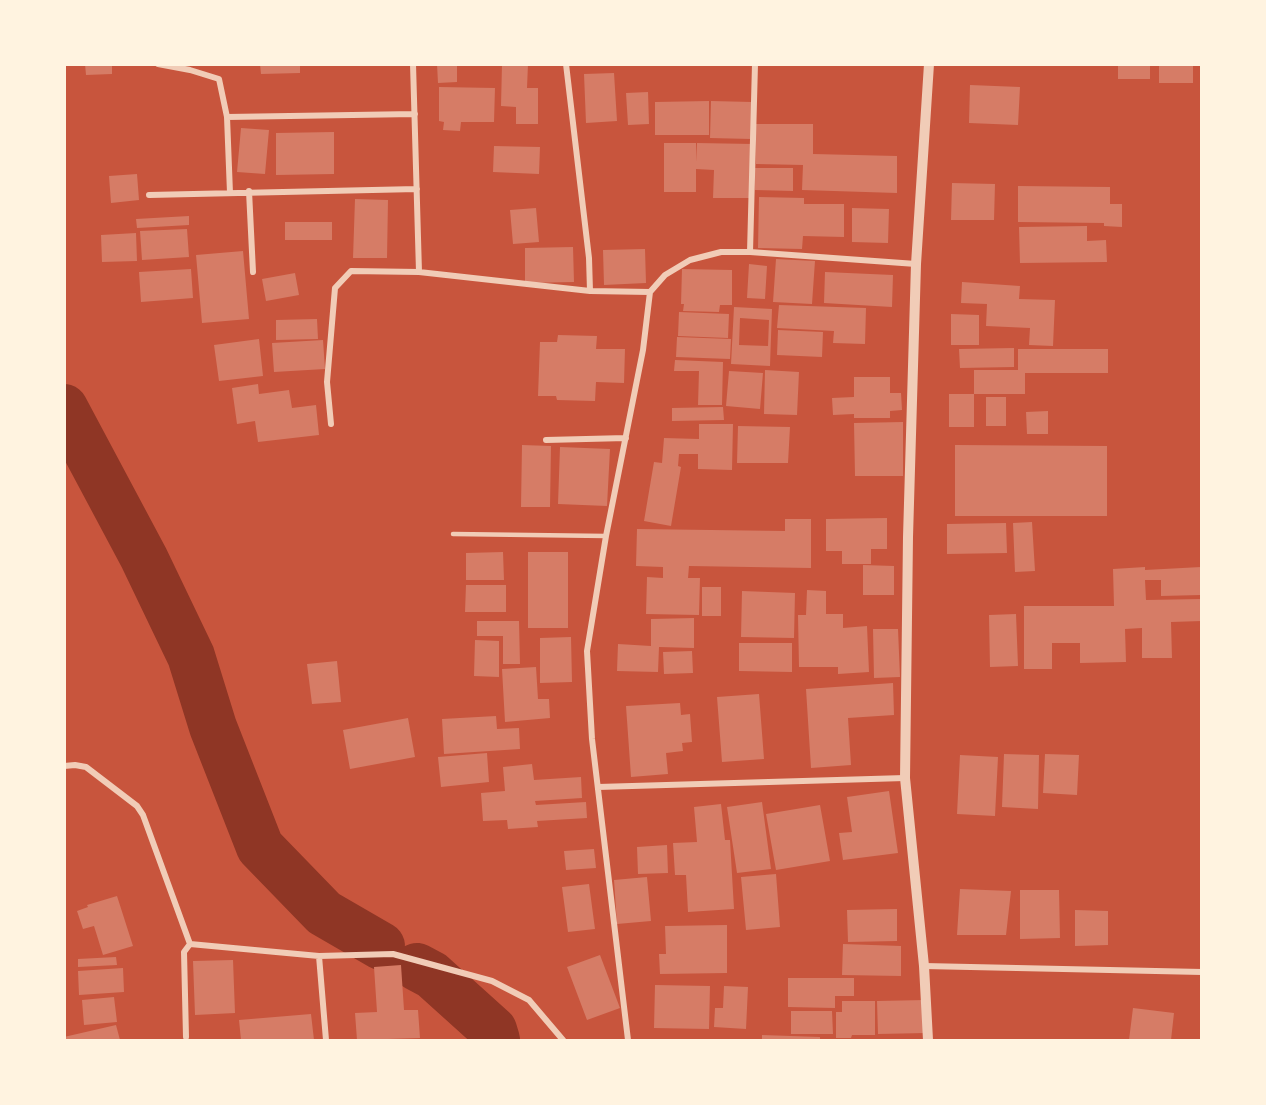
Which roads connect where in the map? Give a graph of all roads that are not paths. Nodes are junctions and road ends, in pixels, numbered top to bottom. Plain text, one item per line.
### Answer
1 (158, 64) edge
2 (412, 64) edge
3 (566, 64) edge
4 (755, 64) edge
5 (929, 64) edge
6 (415, 114) junction
7 (227, 117) junction
8 (417, 189) junction
9 (249, 192) junction
10 (230, 193) junction
11 (149, 195) dead end
12 (750, 252) junction
13 (916, 264) junction
14 (253, 272) dead end
15 (419, 272) junction
16 (590, 291) junction
17 (650, 292) junction
18 (331, 424) dead end
19 (626, 438) junction
20 (546, 440) dead end
21 (453, 534) dead end
22 (606, 536) junction
23 (64, 766) edge
24 (905, 778) junction
25 (598, 787) junction
26 (190, 944) junction
27 (319, 956) junction
28 (924, 966) junction
29 (1202, 972) edge
30 (186, 1037) dead end
31 (326, 1041) edge
32 (563, 1041) edge
33 (628, 1041) edge
34 (928, 1041) edge

1 - 7 street
2 - 6 street
3 - 16 street
4 - 12 street
5 - 13 street
6 - 7 street
6 - 8 street
7 - 10 street
8 - 9 street
8 - 15 street
9 - 10 street
9 - 14 street
10 - 11 street
12 - 13 street
12 - 17 street
13 - 24 street
15 - 16 street
15 - 18 street
16 - 17 street
17 - 19 street
19 - 20 street
19 - 22 street
21 - 22 lane
22 - 25 street
23 - 26 street
24 - 25 street
24 - 28 street
25 - 33 street
26 - 27 street
26 - 30 street
27 - 31 street
27 - 32 street
28 - 29 street
28 - 34 street

